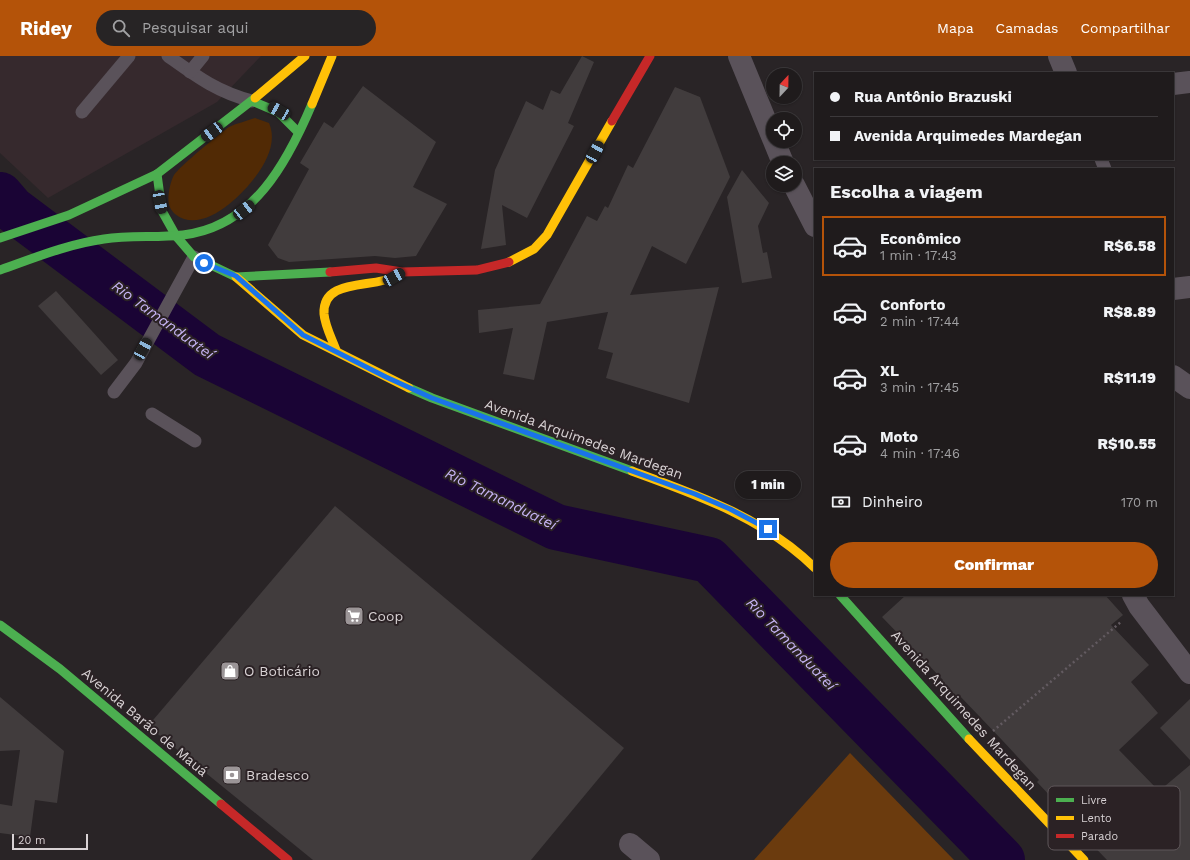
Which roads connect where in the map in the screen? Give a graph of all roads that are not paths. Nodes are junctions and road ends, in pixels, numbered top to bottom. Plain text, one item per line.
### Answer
1 (128, 56) edge
2 (168, 56) edge
3 (203, 56) edge
4 (305, 56) edge
5 (332, 56) edge
6 (650, 56) edge
7 (739, 56) edge
8 (1059, 56) edge
9 (190, 72) junction
10 (1066, 72) edge
11 (1190, 82) edge
12 (1174, 84) edge
13 (252, 101) junction
14 (82, 112) dead end
15 (298, 132) junction
16 (780, 156) edge
17 (157, 174) junction
18 (798, 192) edge
19 (814, 224) edge
20 (176, 236) junction
21 (1, 238) edge
22 (194, 257) junction
23 (0, 270) edge
24 (402, 272) junction
25 (236, 276) junction
26 (1190, 287) edge
27 (1174, 289) edge
28 (336, 350) junction
29 (1174, 377) edge
30 (1190, 388) edge
31 (114, 392) dead end
32 (152, 414) dead end
33 (195, 442) dead end
34 (814, 567) edge
35 (841, 596) edge
36 (1136, 601) edge
37 (0, 625) edge
38 (1190, 673) edge
39 (1048, 822) edge
40 (630, 844) dead end
41 (1075, 850) edge
42 (288, 860) edge
43 (649, 860) edge
44 (1084, 860) edge

1 - 14 lane
2 - 9 lane
3 - 9 lane
4 - 13 street
5 - 15 street
6 - 24 street
7 - 16 street
8 - 10 street
9 - 13 lane
11 - 12 street
13 - 15 street
13 - 17 street
15 - 20 street
17 - 20 street
17 - 21 street
18 - 19 street
20 - 22 street
20 - 23 street
22 - 25 street
22 - 31 lane
24 - 25 street
24 - 28 street
25 - 28 street, Avenida Arquimedes Mardegan
26 - 27 street
28 - 34 street, Avenida Arquimedes Mardegan
29 - 30 street
32 - 33 lane
35 - 39 street, Avenida Arquimedes Mardegan
36 - 38 street
37 - 42 street, Avenida Barão de Mauá
40 - 43 street
41 - 44 street, Avenida Arquimedes Mardegan

